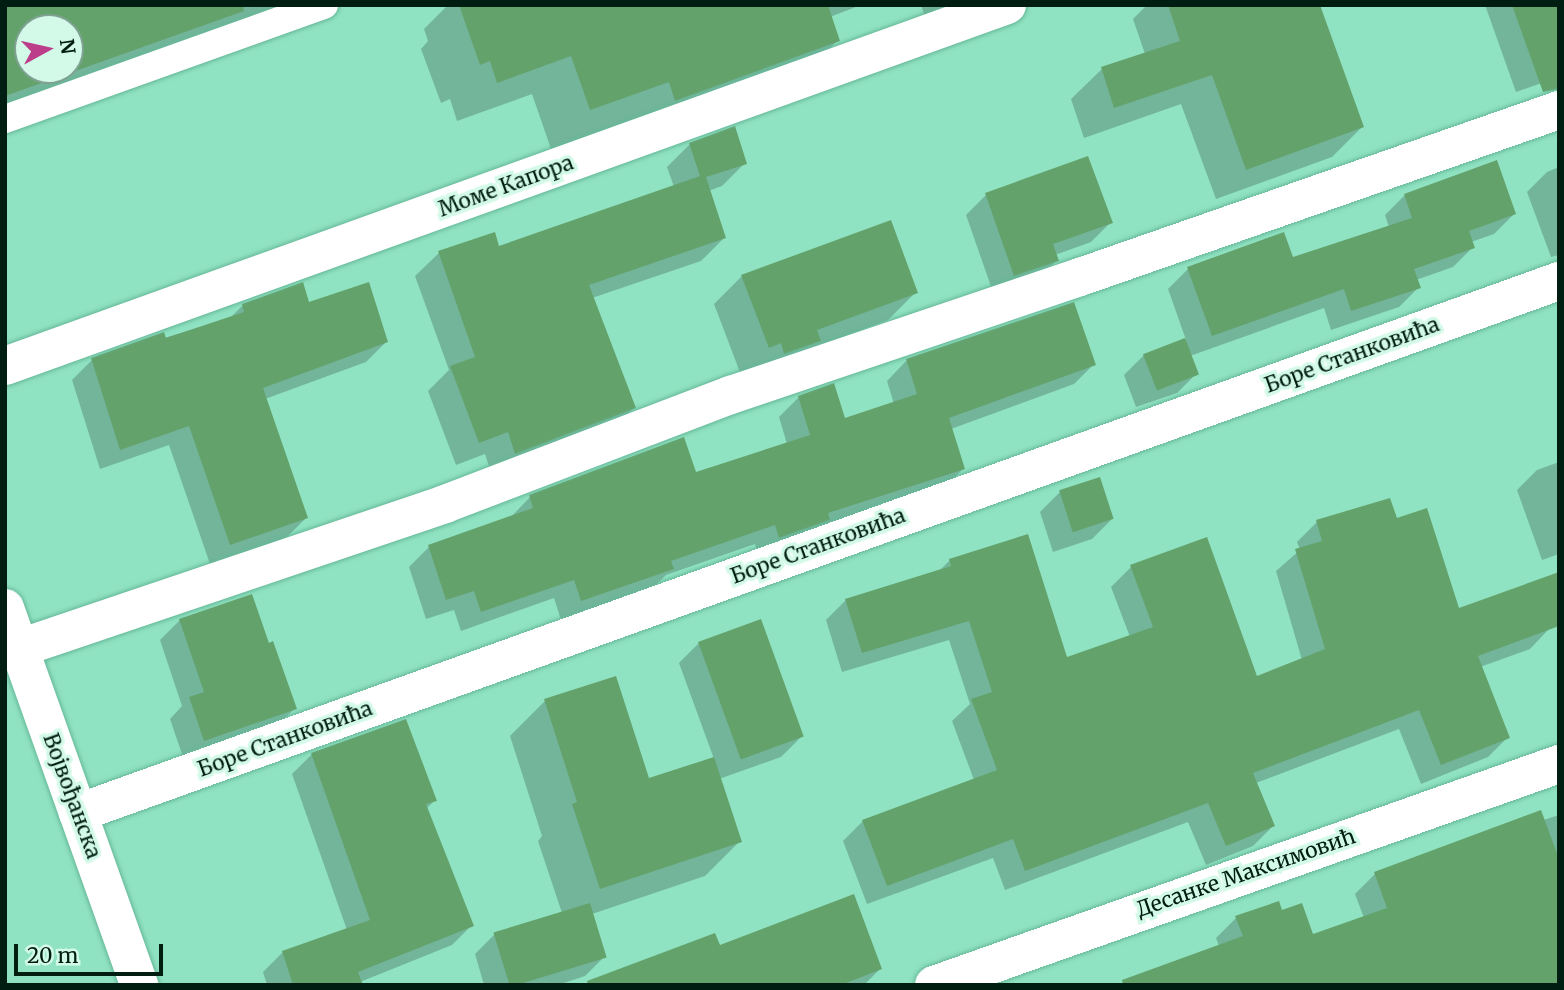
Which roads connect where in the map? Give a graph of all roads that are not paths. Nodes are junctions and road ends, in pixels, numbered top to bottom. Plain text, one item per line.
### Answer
1 (324, 5) edge
2 (1007, 5) edge
3 (1559, 110) edge
4 (5, 119) edge
5 (1559, 281) edge
6 (5, 366) edge
7 (5, 608) edge
8 (20, 648) junction
9 (1559, 764) edge
10 (78, 813) junction
11 (139, 985) edge
12 (934, 985) edge

1 - 4 lane
2 - 6 street, Моме Капора
3 - 8 street
5 - 10 street, Боре Станковића
7 - 8 street, Војвођанска
8 - 10 street, Војвођанска
9 - 12 street, Десанке Максимовић
10 - 11 street, Војвођанска

